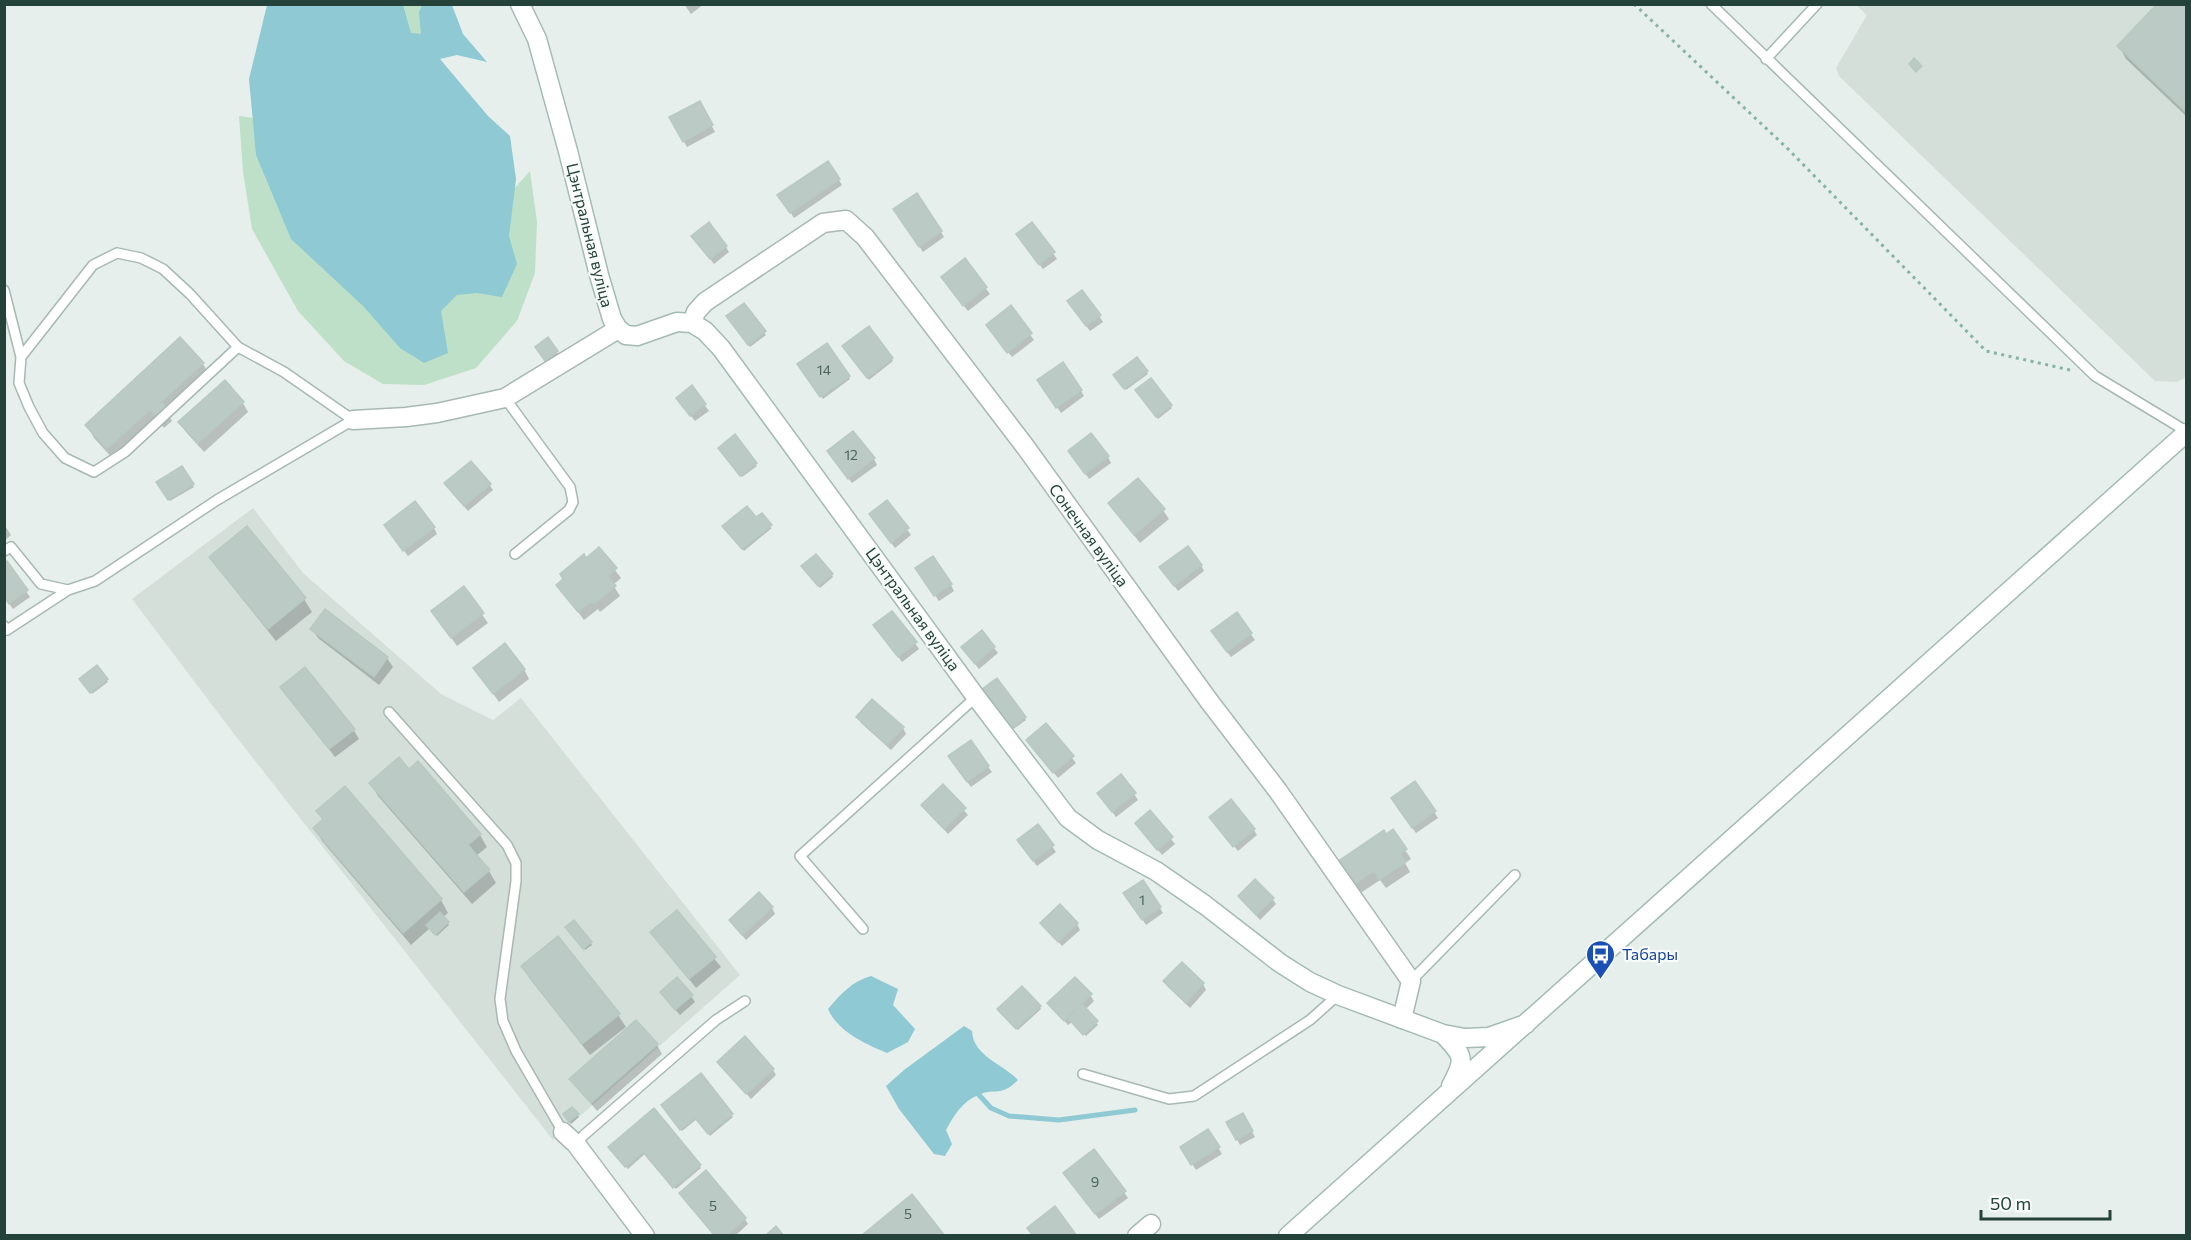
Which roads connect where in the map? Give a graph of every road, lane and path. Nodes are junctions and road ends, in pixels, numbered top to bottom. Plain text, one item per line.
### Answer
1 (520, 4) edge
2 (1634, 4) edge
3 (1711, 4) edge
4 (1816, 4) edge
5 (1767, 59) junction
6 (4, 290) edge
7 (692, 323) junction
8 (618, 329) junction
9 (238, 347) junction
10 (21, 357) junction
11 (2095, 376) junction
12 (505, 398) junction
13 (353, 420) junction
14 (2187, 432) edge
15 (4, 551) edge
16 (515, 554) dead end
17 (68, 590) junction
18 (4, 626) edge
19 (976, 697) junction
20 (389, 712) dead end
21 (1515, 874) dead end
22 (863, 929) dead end
23 (1411, 981) junction
24 (1338, 995) junction
25 (745, 1001) dead end
26 (1402, 1019) junction
27 (1526, 1024) junction
28 (1443, 1034) junction
29 (1083, 1074) dead end
30 (1448, 1093) junction
31 (570, 1138) junction
32 (645, 1236) edge
33 (1288, 1236) edge

1 - 8 street, Цэнтральная вуліца
2 - 11 path
3 - 5 lane
4 - 5 lane
5 - 11 lane
6 - 10 lane
7 - 8 street, Цэнтральная вуліца
7 - 19 street, Цэнтральная вуліца
7 - 23 street, Сонечная вуліца
8 - 12 street
9 - 10 lane
9 - 10 lane
9 - 13 lane
11 - 14 lane
12 - 13 street
12 - 16 lane
13 - 17 lane
14 - 27 street
15 - 17 lane
17 - 18 lane
19 - 22 lane
19 - 24 street, Цэнтральная вуліца
20 - 31 lane
21 - 23 lane
23 - 26 street
24 - 26 street, Цэнтральная вуліца
24 - 29 lane
25 - 31 lane
26 - 28 street, Цэнтральная вуліца
27 - 28 street, Цэнтральная вуліца
27 - 30 street
28 - 30 street
30 - 33 street
31 - 32 street

